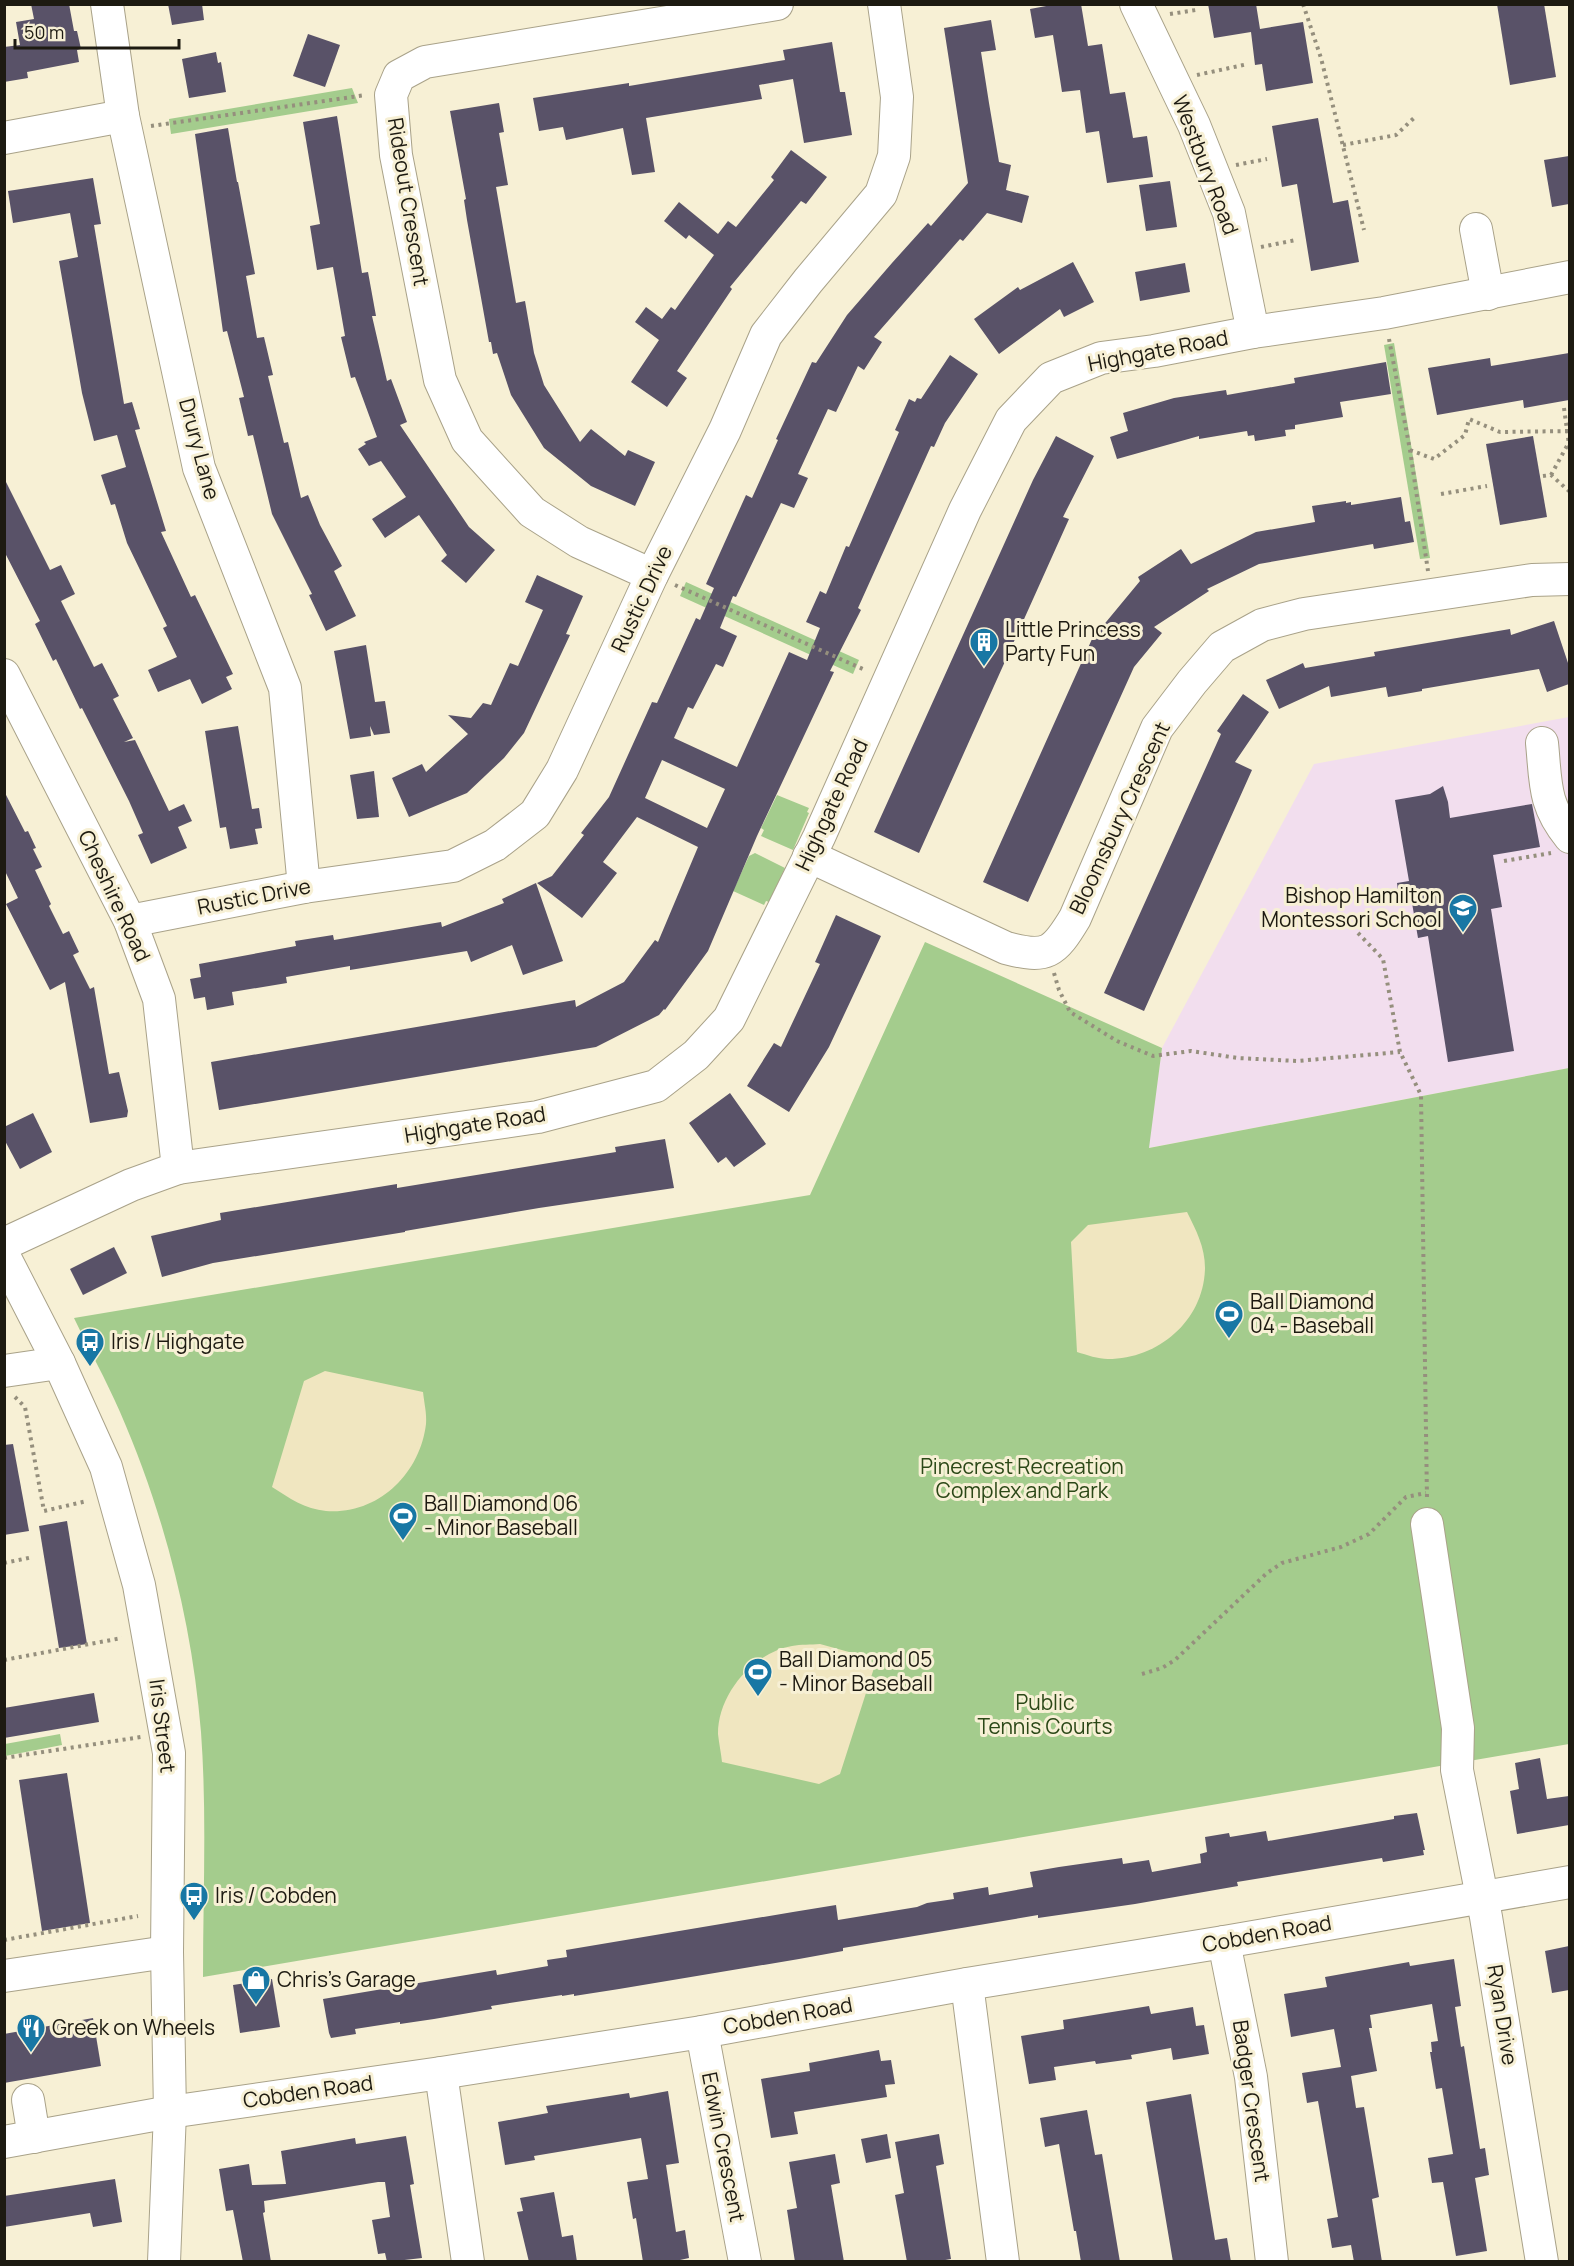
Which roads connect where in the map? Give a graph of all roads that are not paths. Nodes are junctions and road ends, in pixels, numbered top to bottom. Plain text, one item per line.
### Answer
1 (107, 4) edge
2 (777, 4) edge
3 (884, 4) edge
4 (1136, 4) edge
5 (125, 123) junction
6 (4, 138) edge
7 (1476, 229) dead end
8 (1569, 277) edge
9 (1488, 294) junction
10 (1253, 332) junction
11 (652, 575) junction
12 (1569, 579) edge
13 (4, 675) edge
14 (1542, 743) dead end
15 (1562, 844) edge
16 (809, 856) junction
17 (304, 887) junction
18 (130, 921) junction
19 (178, 1168) junction
20 (4, 1244) edge
21 (4, 1256) edge
22 (59, 1363) junction
23 (8, 1382) edge
24 (1427, 1508) road end
25 (1569, 1882) edge
26 (1482, 1897) junction
27 (1224, 1942) junction
28 (167, 1952) junction
29 (4, 1976) edge
30 (967, 1984) junction
31 (702, 2032) junction
32 (441, 2073) junction
33 (28, 2100) dead end
34 (170, 2112) junction
35 (19, 2140) edge
36 (164, 2262) edge
37 (468, 2262) edge
38 (745, 2262) edge
39 (1003, 2262) edge
40 (1272, 2262) edge
41 (1542, 2262) edge

1 - 5 street, Drury Lane
2 - 11 street, Rideout Crescent
3 - 11 street, Rustic Drive
4 - 10 street, Westbury Road
5 - 6 street
5 - 17 street, Drury Lane
7 - 9 street
8 - 9 street, Highgate Road
9 - 10 street, Highgate Road
10 - 16 street, Highgate Road
11 - 17 street, Rustic Drive
12 - 16 street, Bloomsbury Crescent
13 - 18 street, Cheshire Road
14 - 15 street
16 - 19 street, Highgate Road
17 - 18 street, Rustic Drive
18 - 19 street, Cheshire Road
19 - 20 street, Highgate Road
21 - 22 street, Iris Street
22 - 23 street
22 - 28 street, Iris Street
24 - 26 street, Ryan Drive
25 - 26 street, Cobden Road
26 - 27 street, Cobden Road
26 - 41 street, Ryan Drive
27 - 30 street, Cobden Road
27 - 40 street, Badger Crescent
28 - 29 street
28 - 34 street, Iris Street
30 - 31 street, Cobden Road
30 - 39 street
31 - 32 street, Cobden Road
31 - 38 street, Edwin Crescent
32 - 34 street, Cobden Road
32 - 37 street
33 - 35 street
34 - 35 street, Cobden Road
34 - 36 street, Iris Street

